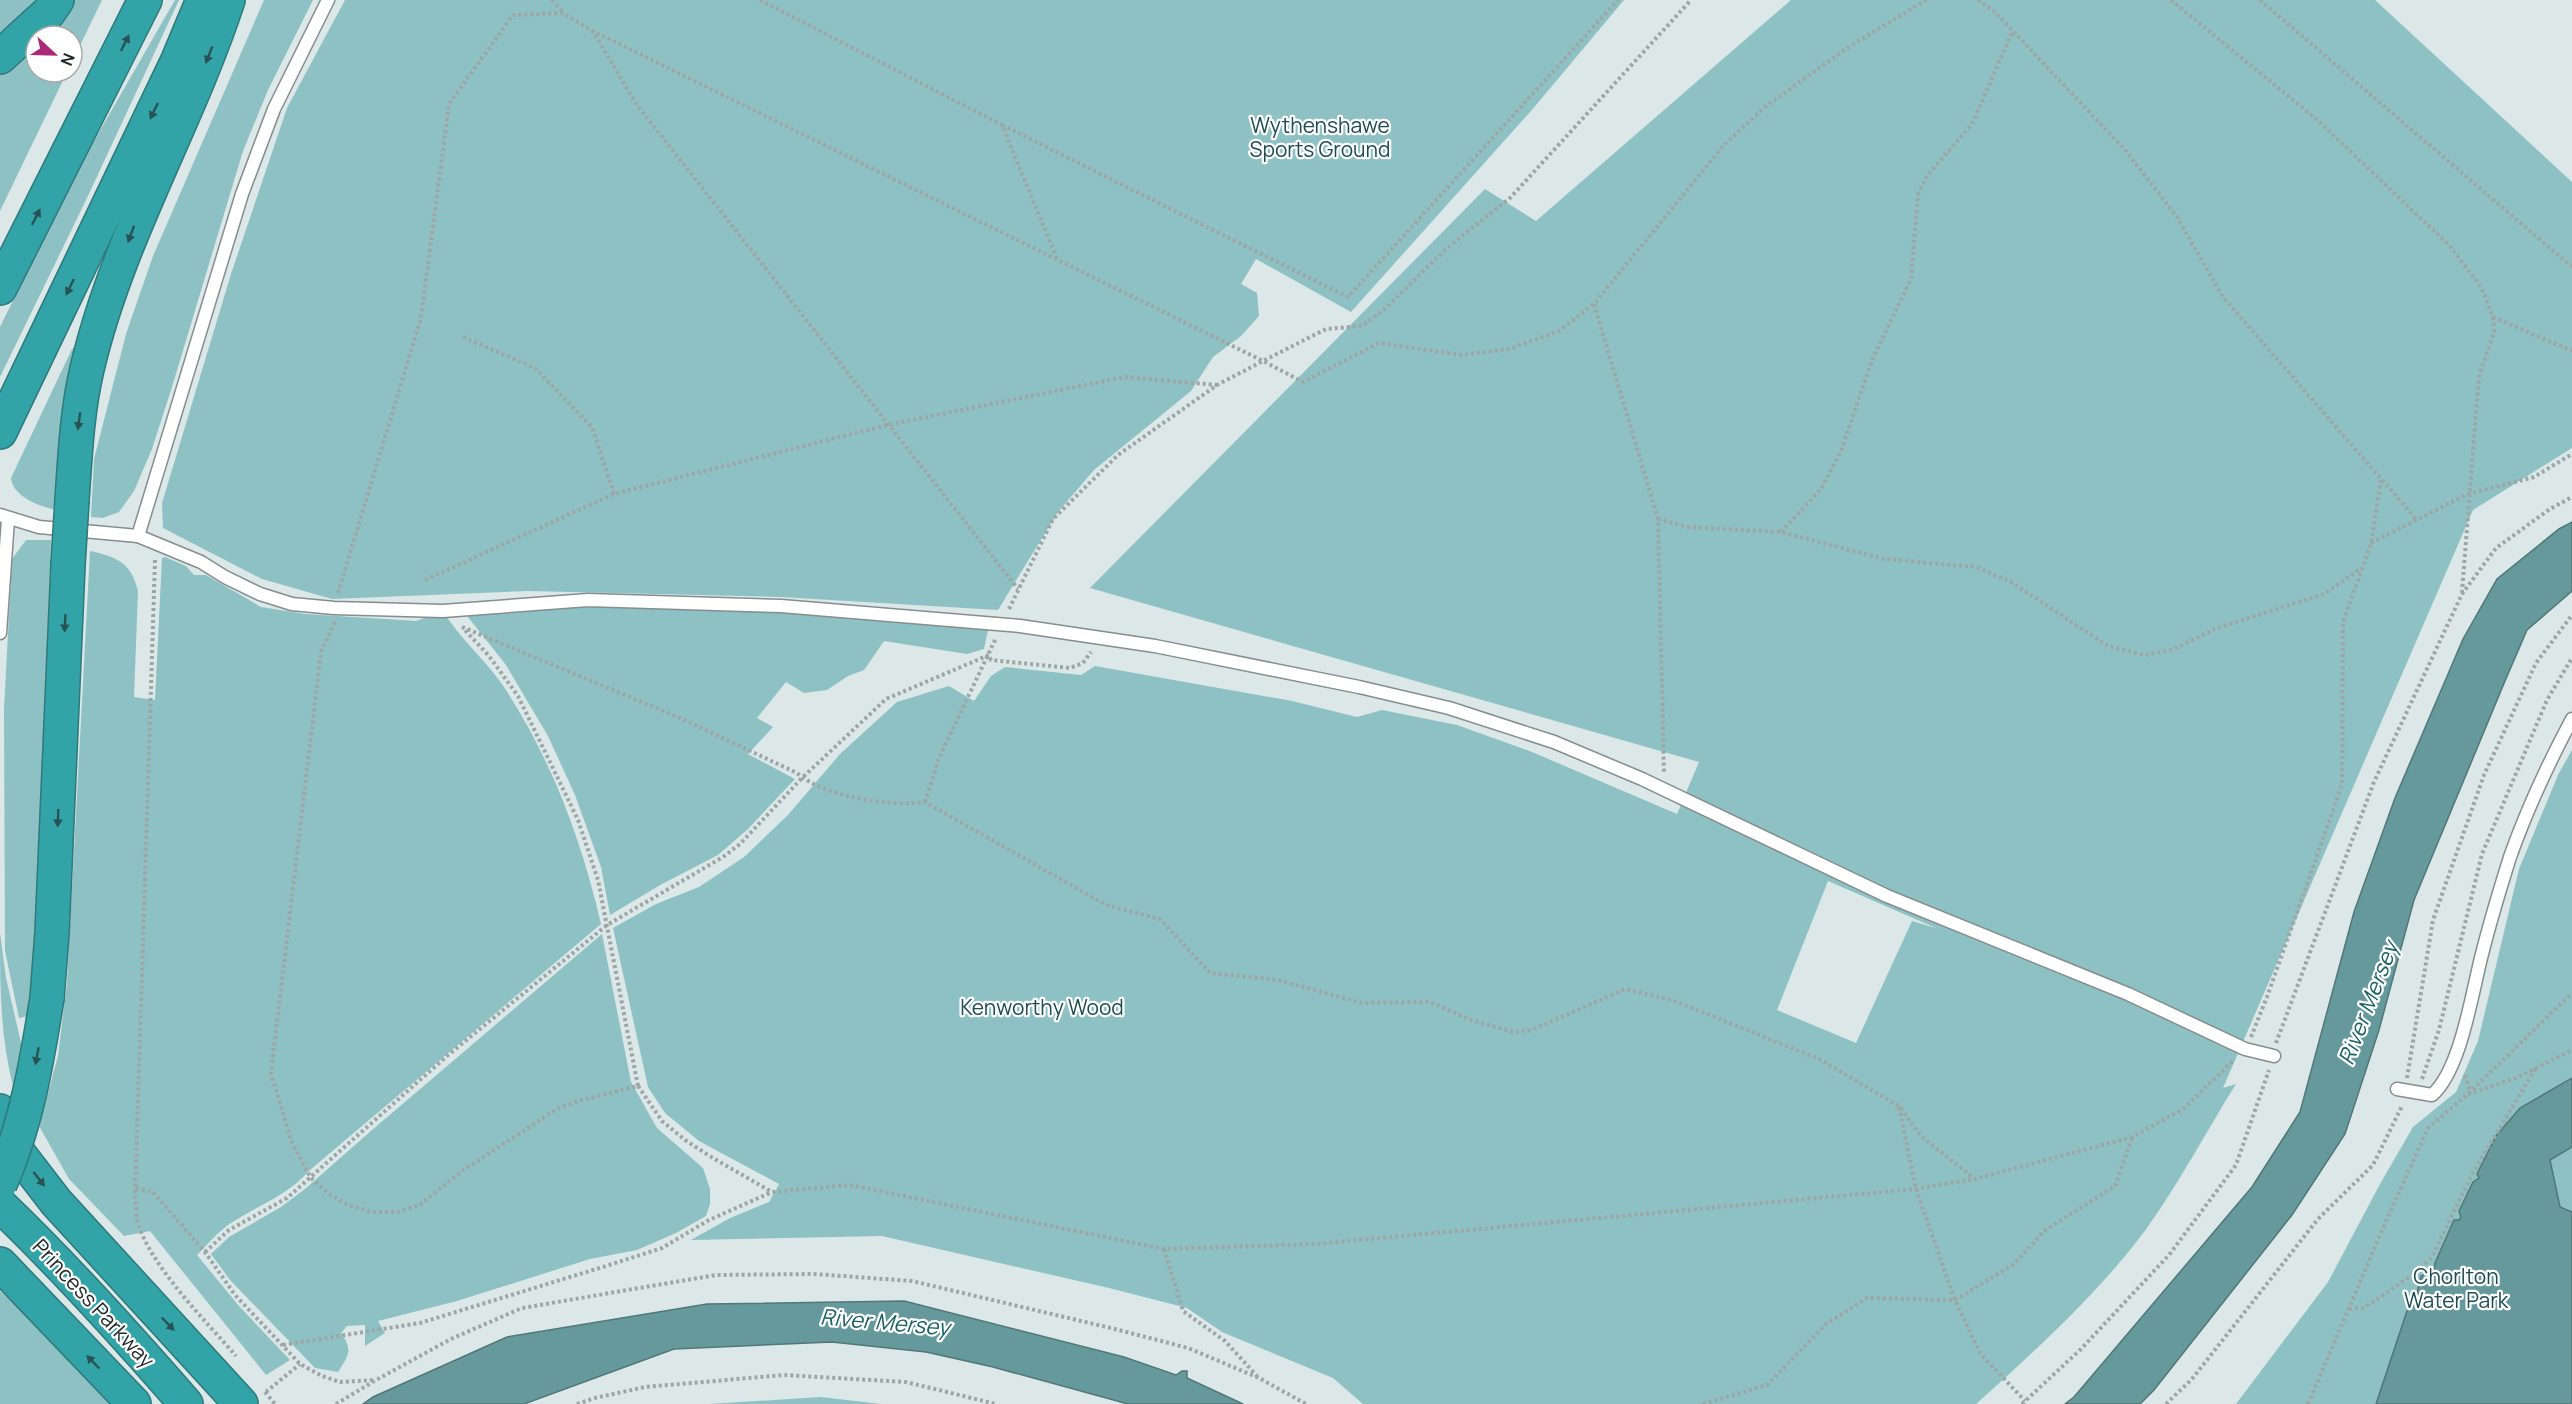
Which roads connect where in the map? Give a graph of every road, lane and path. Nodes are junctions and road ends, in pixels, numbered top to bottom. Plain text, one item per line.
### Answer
1 (57, 0) edge
2 (145, 0) edge
3 (204, 0) edge
4 (228, 0) edge
5 (328, 0) edge
6 (552, 0) edge
7 (760, 0) edge
8 (1618, 0) edge
9 (1691, 0) edge
10 (1926, 0) edge
11 (1978, 0) edge
12 (2171, 0) edge
13 (2260, 0) edge
14 (563, 13) junction
15 (591, 30) junction
16 (2013, 30) junction
17 (0, 57) edge
18 (1002, 125) junction
19 (1057, 260) junction
20 (2572, 267) edge
21 (0, 288) edge
22 (1594, 304) junction
23 (2493, 317) junction
24 (463, 337) dead end
25 (2572, 351) edge
26 (1263, 361) junction
27 (1217, 385) junction
28 (887, 425) junction
29 (0, 432) edge
30 (2572, 454) edge
31 (2381, 480) junction
32 (614, 494) junction
33 (2469, 494) junction
34 (2572, 497) edge
35 (4, 517) edge
36 (1658, 519) junction
37 (2417, 520) junction
38 (1781, 532) junction
39 (138, 536) junction
40 (156, 541) junction
41 (2371, 544) junction
42 (425, 580) dead end
43 (1018, 590) junction
44 (2462, 594) junction
45 (338, 608) junction
46 (2572, 615) edge
47 (1002, 624) junction
48 (0, 633) edge
49 (1098, 637) junction
50 (989, 655) junction
51 (2572, 658) edge
52 (2572, 719) edge
53 (802, 778) junction
54 (1664, 790) junction
55 (925, 802) junction
56 (607, 924) junction
57 (2572, 993) edge
58 (2246, 1049) junction
59 (2572, 1050) edge
60 (2274, 1056) junction
61 (2536, 1068) junction
62 (638, 1086) junction
63 (2406, 1092) junction
64 (2468, 1094) junction
65 (1899, 1106) junction
66 (0, 1111) edge
67 (2132, 1137) junction
68 (311, 1178) junction
69 (1975, 1179) junction
70 (0, 1184) edge
71 (136, 1188) junction
72 (1916, 1189) junction
73 (772, 1192) junction
74 (0, 1205) edge
75 (1164, 1249) junction
76 (205, 1252) junction
77 (0, 1264) edge
78 (1955, 1300) junction
79 (2348, 1310) junction
80 (283, 1345) junction
81 (236, 1357) dead end
82 (300, 1364) junction
83 (1259, 1378) junction
84 (376, 1380) junction
85 (248, 1392) edge
86 (2023, 1402) edge
87 (134, 1404) edge
88 (186, 1404) edge
89 (275, 1404) edge
90 (336, 1404) edge
91 (577, 1404) edge
92 (996, 1404) edge
93 (1306, 1404) edge
94 (1703, 1404) edge
95 (2166, 1404) edge
96 (2308, 1404) edge

1 - 17 highway
21 -> 2 highway
3 -> 29 highway
4 -> 70 highway, bridge
5 - 39 lane
6 - 14 path
7 - 18 path
8 - 18 path
9 - 26 path
10 - 22 path
11 - 16 path
12 - 23 path
13 - 20 path
14 - 15 path
14 - 45 path
15 - 19 path
15 - 28 path
16 - 31 path
16 - 38 path
18 - 19 path
19 - 26 path
22 - 26 path
22 - 36 path
23 - 25 path
23 - 33 path
24 - 32 path
26 - 27 path
27 - 28 path
27 - 43 path
28 - 32 path
28 - 43 path
30 - 33 path
31 - 37 path
31 - 41 path
32 - 42 path
33 - 37 path
33 - 44 path
34 - 44 path
35 - 39 lane
35 - 48 lane
36 - 38 path
36 - 54 path
37 - 41 path
38 - 41 path
39 - 40 lane
40 - 45 lane
40 - 71 path
41 - 58 path
43 - 47 path
44 - 60 path
45 - 47 lane
45 - 68 path
46 - 63 path
47 - 49 lane
47 - 50 path
49 - 50 path
49 - 54 lane
50 - 53 path
50 - 55 path
51 - 63 path
52 - 63 lane
53 - 55 path
53 - 56 path
53 - 56 path
54 - 58 lane
55 - 65 path
56 - 62 path
56 - 68 path
57 - 64 path
58 - 60 lane
58 - 67 path
59 - 61 path
60 - 86 path
61 - 64 path
61 - 79 path
62 - 68 path
62 - 73 path
63 - 95 path
64 - 79 path
65 - 69 path
65 - 72 path
66 -> 85 highway
67 - 69 path
67 - 78 path
68 - 76 path
69 - 72 path
71 - 76 path
71 - 81 path
72 - 75 path
72 - 78 path
73 - 75 path
73 - 80 path
74 - 88 highway, Princess Parkway
75 - 83 path
76 - 80 path
87 -> 77 highway, Princess Parkway
78 - 86 path
78 - 94 path
79 - 96 path
80 - 82 path
82 - 84 path
82 - 85 path
83 - 84 path
83 - 93 path
84 - 90 path
85 - 89 path
91 - 92 path

